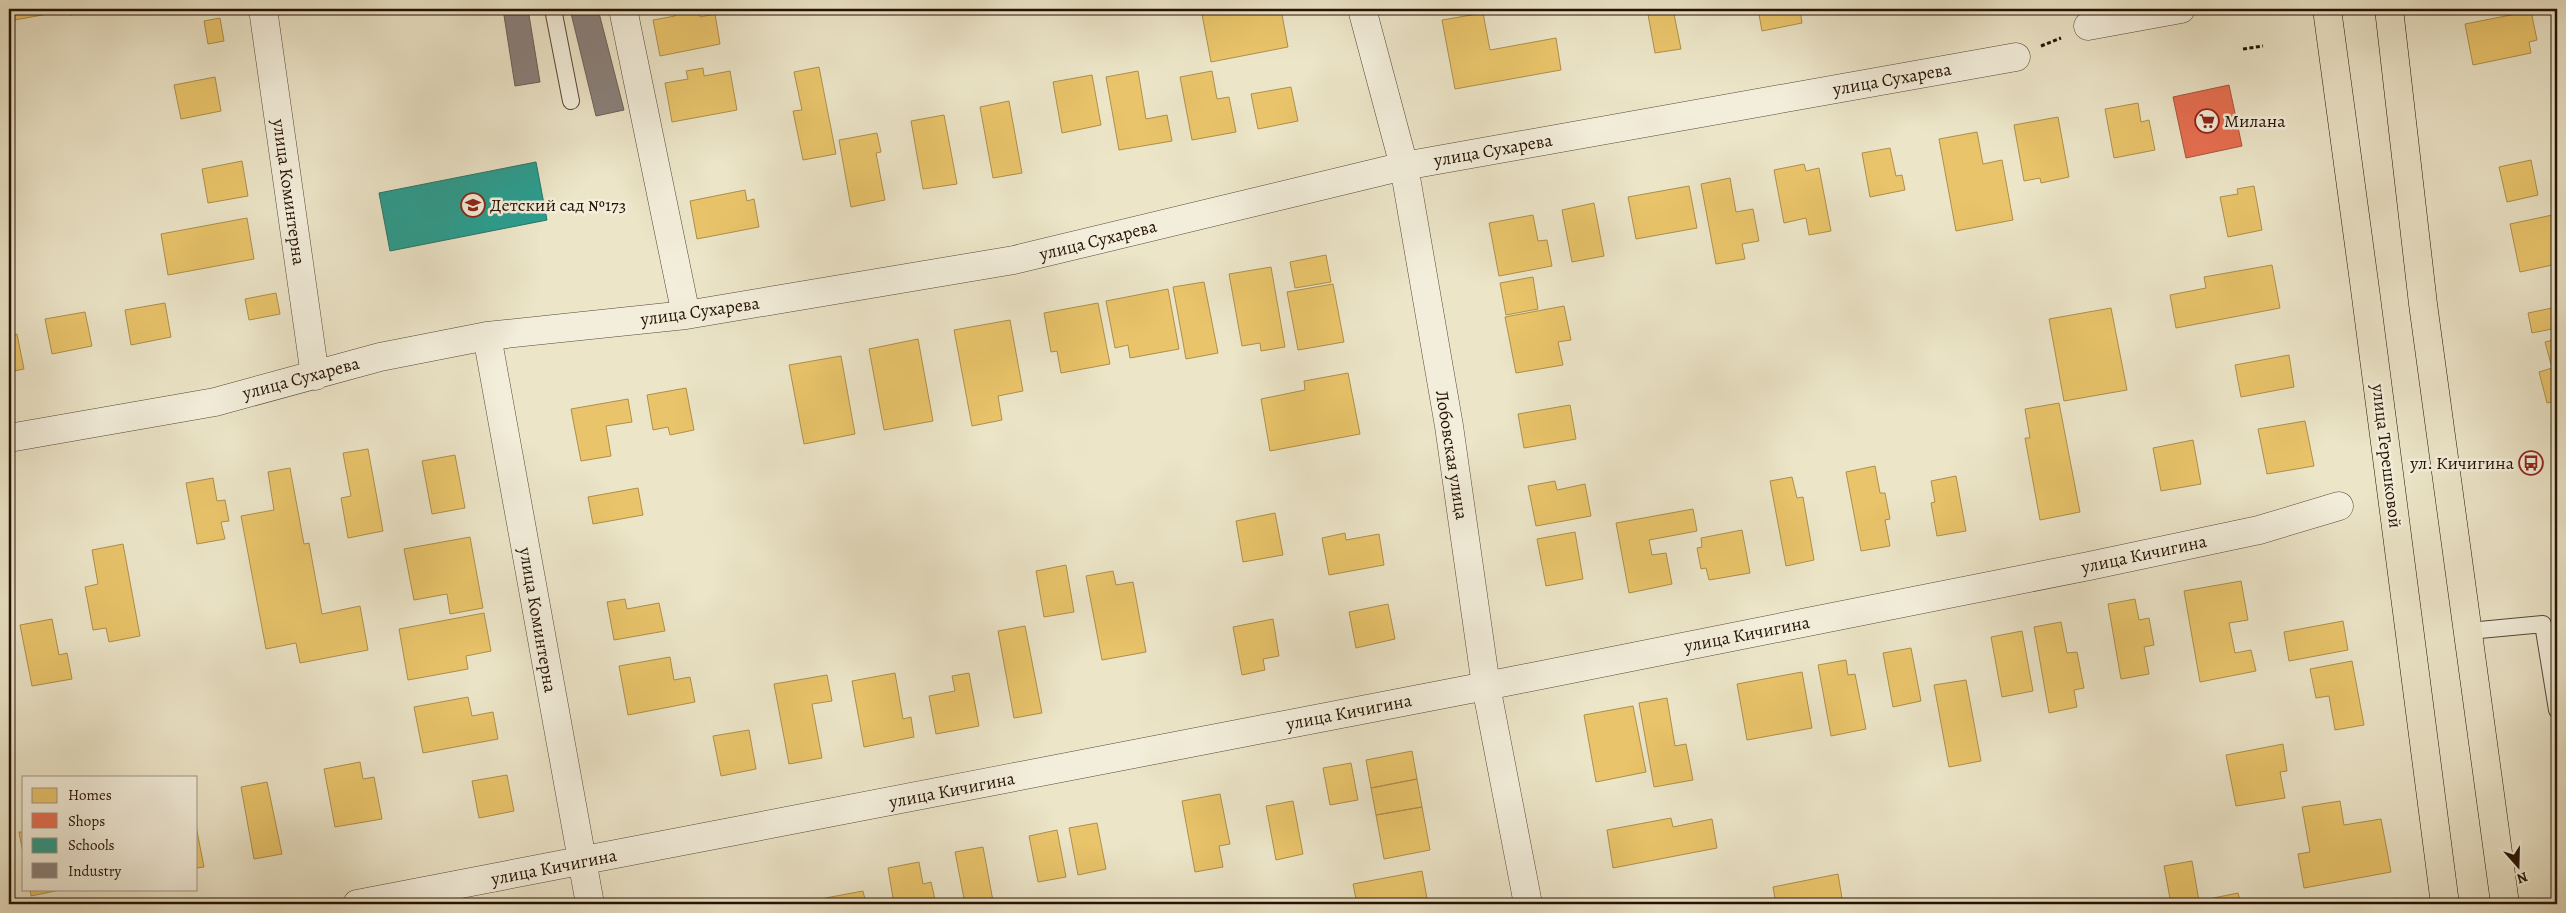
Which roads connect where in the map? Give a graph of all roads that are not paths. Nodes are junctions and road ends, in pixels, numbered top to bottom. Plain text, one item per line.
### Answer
1 (263, 9) edge
2 (553, 9) edge
3 (623, 9) edge
4 (1362, 9) edge
5 (2181, 9) edge
6 (2327, 9) edge
7 (2389, 9) edge
8 (2088, 26) road end
9 (2016, 57) road end
10 (571, 101) dead end
11 (1404, 166) junction
12 (686, 315) junction
13 (487, 336) junction
14 (315, 376) junction
15 (9, 438) edge
16 (2339, 506) dead end
17 (2469, 630) junction
18 (1486, 686) junction
19 (2557, 710) edge
20 (582, 862) junction
21 (357, 904) edge
22 (590, 904) edge
23 (1528, 904) edge
24 (2444, 904) edge
25 (2506, 904) edge

1 - 14 street, улица Коминтерна
2 - 10 lane
3 - 12 street
4 - 11 street, Лобовская улица
5 - 8 street
6 - 24 main road, улица Терешковой
7 - 17 main road
9 - 11 street, улица Сухарева
11 - 12 street, улица Сухарева
11 - 18 street, Лобовская улица
12 - 13 street, улица Сухарева
13 - 14 street, улица Сухарева
13 - 20 street, улица Коминтерна
14 - 15 street, улица Сухарева
16 - 18 street, улица Кичигина
17 - 19 lane
17 - 25 main road
18 - 20 street, улица Кичигина
18 - 23 street, Лобовская улица
20 - 21 street, улица Кичигина
20 - 22 street, улица Коминтерна

